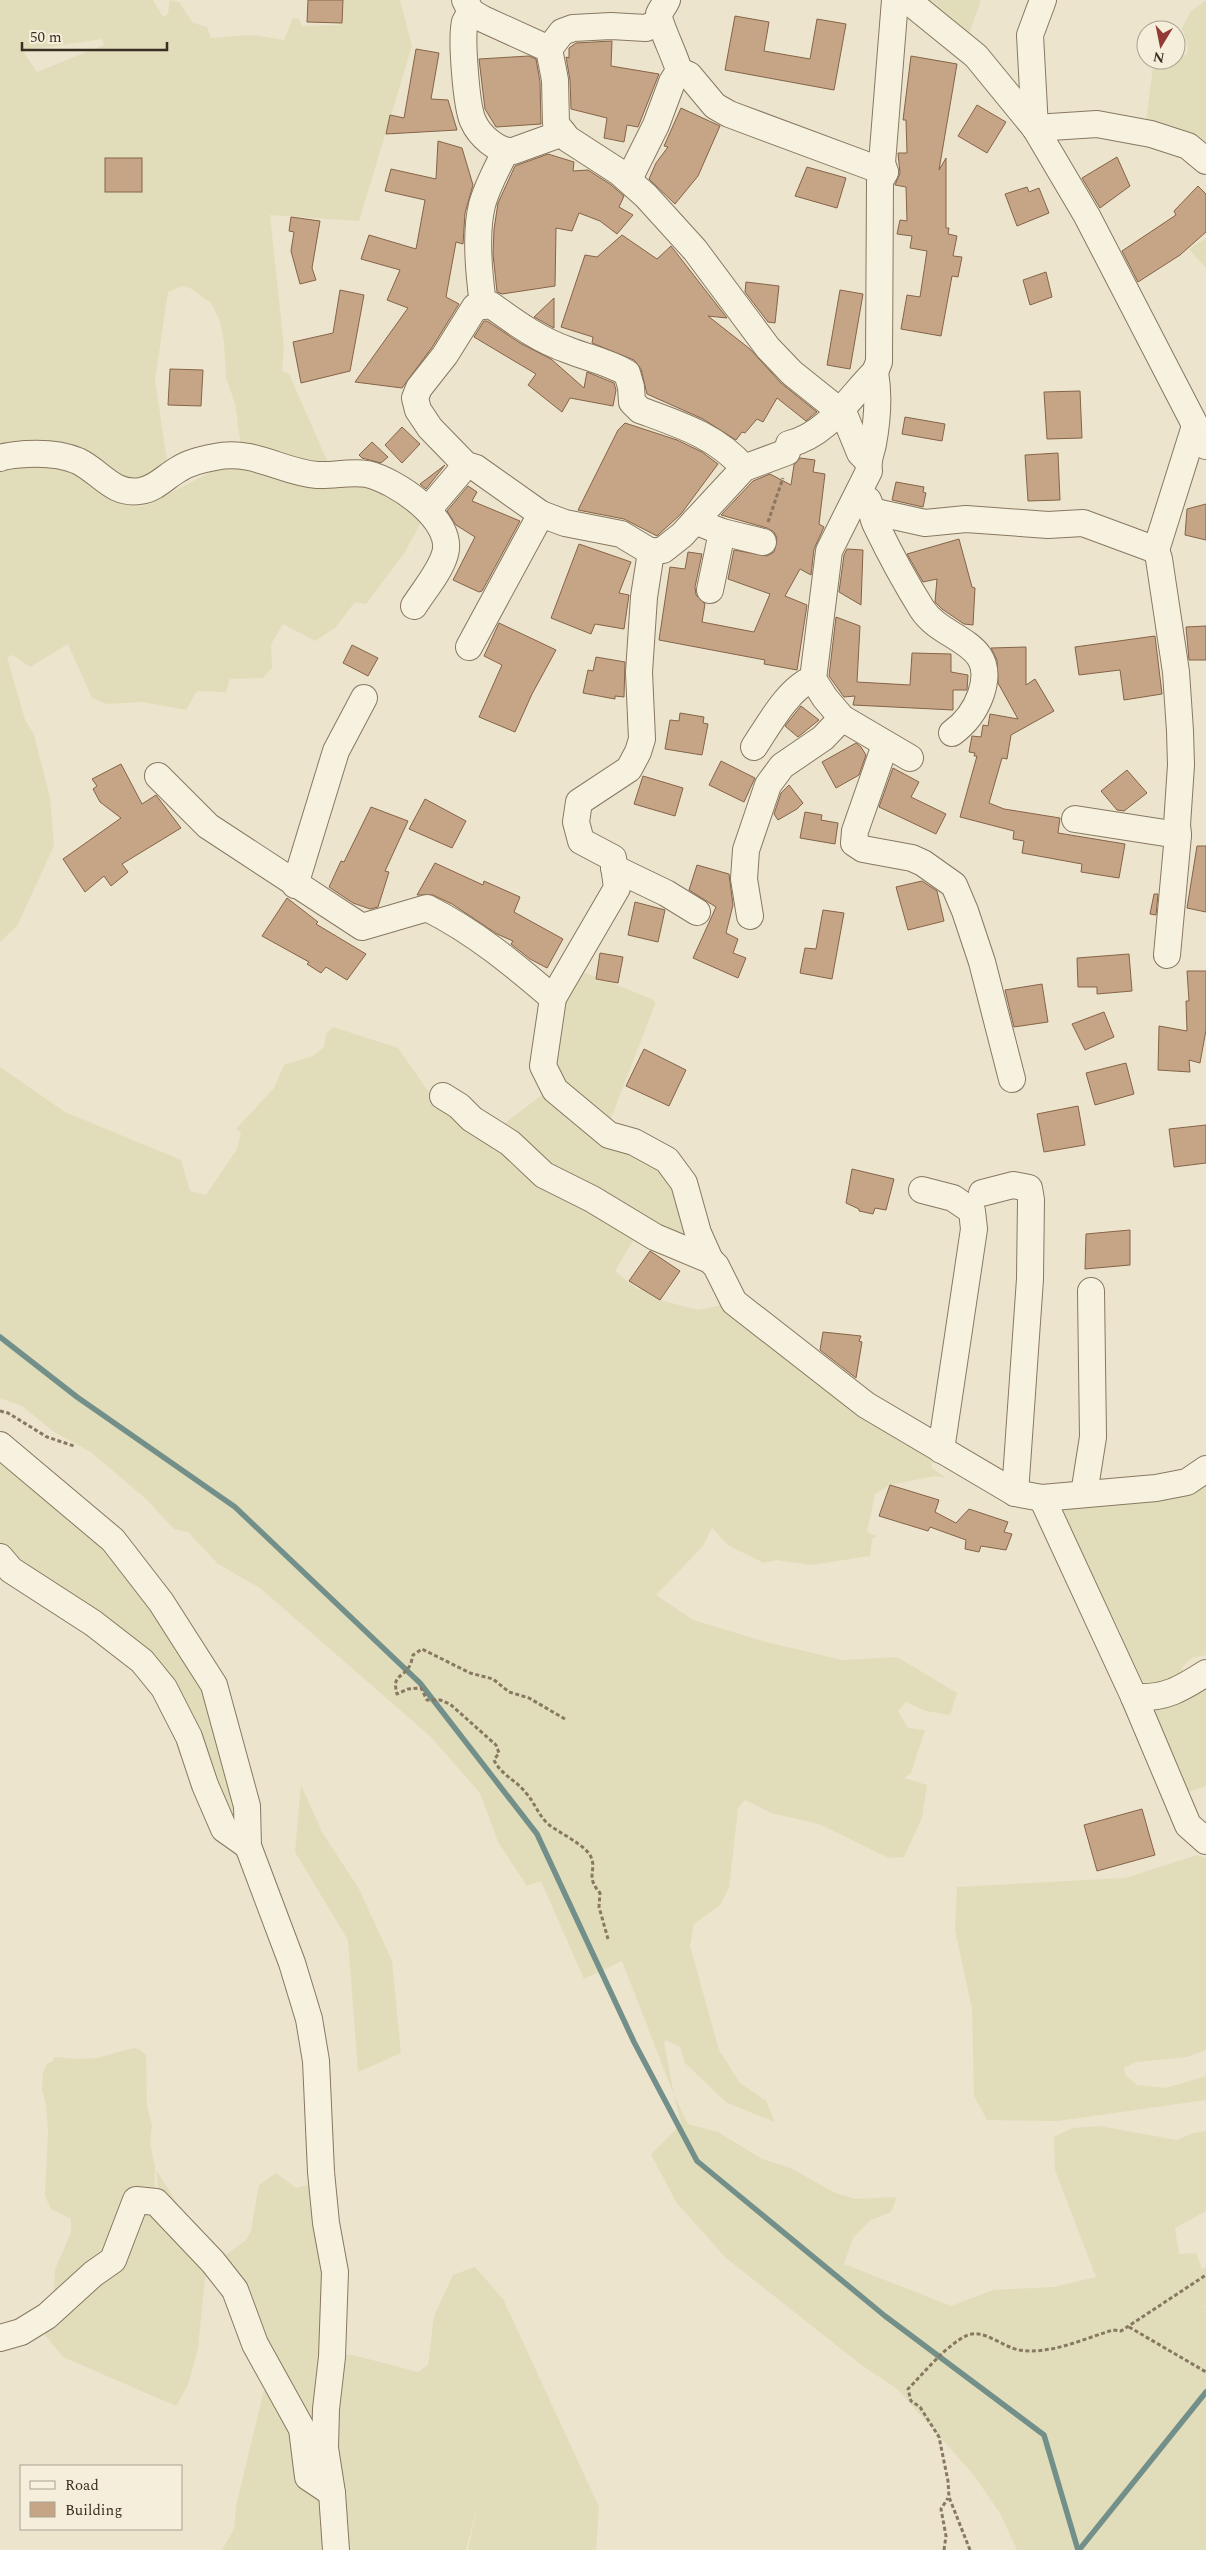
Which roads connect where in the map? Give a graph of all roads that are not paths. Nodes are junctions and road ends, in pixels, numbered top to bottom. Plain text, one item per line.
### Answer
1 (895, 0) edge
2 (906, 0) edge
3 (1043, 0) edge
4 (468, 6) edge
5 (663, 11) edge
6 (548, 49) junction
7 (679, 71) junction
8 (1034, 128) junction
9 (563, 133) junction
10 (505, 152) junction
11 (1206, 162) edge
12 (885, 172) junction
13 (629, 179) junction
14 (483, 304) junction
15 (875, 372) junction
16 (842, 409) junction
17 (1201, 436) edge
18 (0, 458) edge
19 (867, 460) junction
20 (466, 465) junction
21 (744, 468) junction
22 (861, 486) junction
23 (428, 510) junction
24 (871, 511) junction
25 (541, 514) junction
26 (695, 521) junction
27 (722, 532) junction
28 (763, 542) road end
29 (1156, 550) junction
30 (652, 552) junction
31 (710, 590) dead end
32 (414, 606) dead end
33 (469, 648) dead end
34 (813, 679) junction
35 (364, 698) dead end
36 (842, 718) junction
37 (952, 733) dead end
38 (884, 745) junction
39 (754, 747) dead end
40 (910, 758) dead end
41 (158, 776) dead end
42 (1075, 819) dead end
43 (1178, 835) junction
44 (614, 868) junction
45 (295, 885) junction
46 (697, 912) dead end
47 (750, 916) dead end
48 (1167, 955) dead end
49 (553, 998) junction
50 (1012, 1079) dead end
51 (443, 1096) dead end
52 (922, 1190) dead end
53 (982, 1192) dead end
54 (710, 1260) junction
55 (1091, 1291) dead end
56 (0, 1445) edge
57 (941, 1450) junction
58 (1206, 1469) edge
59 (1016, 1493) junction
60 (1084, 1494) junction
61 (1042, 1498) junction
62 (0, 1557) edge
63 (1206, 1674) edge
64 (1134, 1697) junction
65 (1206, 1840) edge
66 (248, 1846) junction
67 (0, 2338) edge
68 (332, 2493) junction
69 (336, 2550) edge

1 - 12 street
2 - 8 street
3 - 8 street
4 - 6 street
4 - 10 street
5 - 6 street
5 - 7 street
6 - 9 street
7 - 12 street
7 - 13 street
8 - 11 street
8 - 17 street
9 - 10 street
9 - 13 street
10 - 14 street
12 - 15 street
13 - 16 street
14 - 20 street
14 - 21 street
15 - 16 street
15 - 19 street
16 - 19 street
16 - 21 street
17 - 29 street
18 - 23 street
19 - 22 street
20 - 23 street
20 - 25 street
21 - 26 street
22 - 24 street
22 - 34 street
23 - 32 street
24 - 29 street
24 - 37 street
25 - 30 street
25 - 33 street
26 - 27 street
26 - 30 street
27 - 28 street
27 - 31 street
29 - 43 street
30 - 44 street
34 - 36 street
34 - 39 street
35 - 45 street
36 - 38 street
36 - 47 street
38 - 40 street
38 - 50 street
41 - 45 street
42 - 43 street
43 - 48 street
44 - 46 street
44 - 49 street
45 - 49 street
49 - 54 street
51 - 54 street
52 - 57 street
53 - 59 street
54 - 57 street
55 - 60 street
56 - 66 street
57 - 59 street
58 - 60 street
59 - 61 street
60 - 61 street
61 - 64 street
62 - 66 street
63 - 64 street
64 - 65 street
66 - 68 street
67 - 68 street
68 - 69 street

